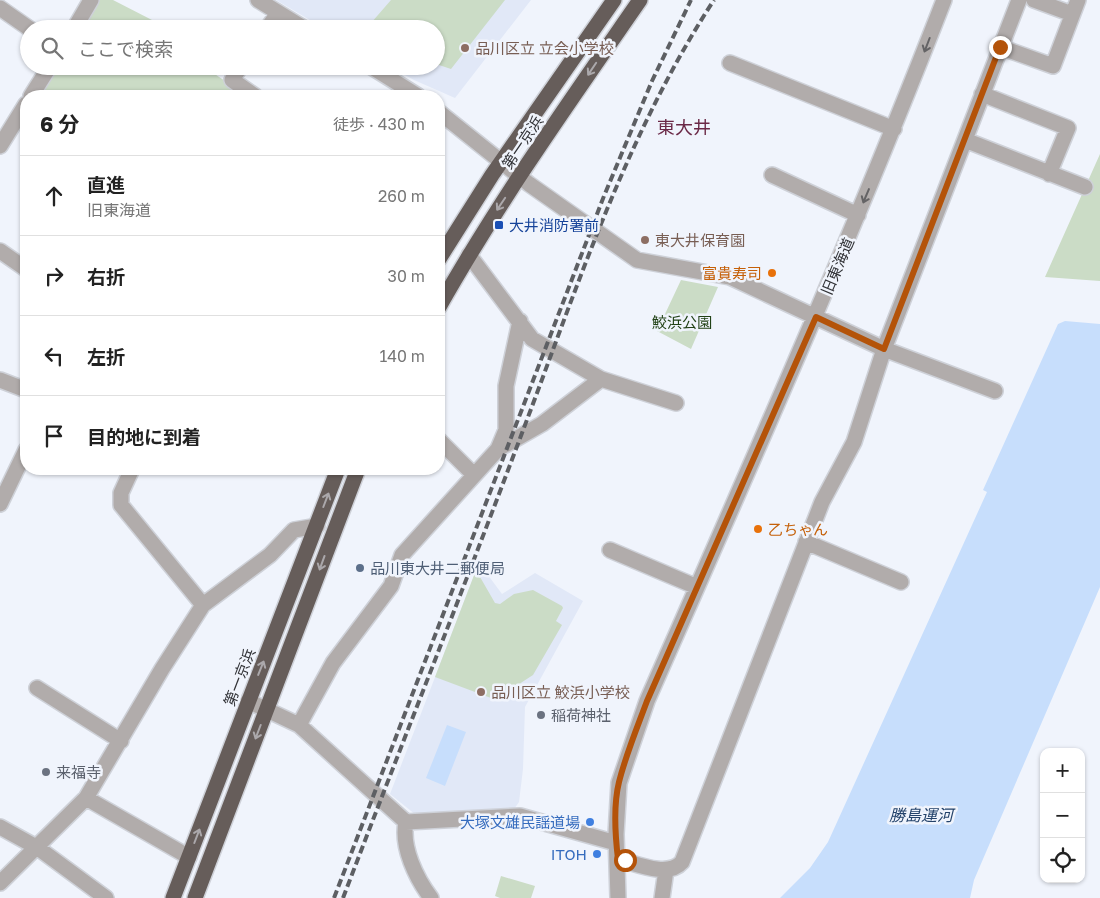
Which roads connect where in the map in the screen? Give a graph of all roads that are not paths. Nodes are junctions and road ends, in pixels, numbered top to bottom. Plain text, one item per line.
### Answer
1 (91, 0) edge
2 (258, 0) edge
3 (614, 0) edge
4 (640, 0) edge
5 (944, 0) edge
6 (1019, 0) edge
7 (1034, 0) edge
8 (1075, 7) edge
9 (0, 8) edge
10 (278, 13) junction
11 (79, 20) edge
12 (273, 20) edge
13 (290, 20) edge
14 (20, 22) edge
15 (1000, 47) junction
16 (730, 63) dead end
17 (44, 75) edge
18 (235, 75) edge
19 (384, 75) edge
20 (35, 90) edge
21 (246, 90) edge
22 (408, 90) edge
23 (982, 94) junction
24 (20, 114) edge
25 (445, 117) edge
26 (894, 129) junction
27 (965, 140) junction
28 (0, 146) edge
29 (502, 161) junction
30 (1049, 174) junction
31 (772, 175) dead end
32 (519, 176) junction
33 (1085, 187) dead end
34 (858, 215) junction
35 (445, 250) edge
36 (0, 251) edge
37 (468, 255) junction
38 (20, 265) edge
39 (445, 296) edge
40 (816, 317) junction
41 (520, 321) junction
42 (884, 349) junction
43 (601, 379) junction
44 (0, 380) edge
45 (20, 388) edge
46 (995, 391) dead end
47 (676, 403) dead end
48 (445, 446) edge
49 (498, 449) junction
50 (20, 462) edge
51 (129, 475) edge
52 (336, 475) edge
53 (356, 475) edge
54 (474, 475) junction
55 (0, 504) edge
56 (317, 526) junction
57 (806, 542) junction
58 (610, 550) dead end
59 (901, 582) dead end
60 (697, 587) junction
61 (203, 605) junction
62 (37, 688) dead end
63 (248, 701) junction
64 (267, 710) junction
65 (299, 725) junction
66 (121, 741) junction
67 (86, 798) junction
68 (406, 822) junction
69 (0, 827) edge
70 (616, 843) junction
71 (38, 848) junction
72 (188, 857) junction
73 (618, 859) junction
74 (666, 870) junction
75 (0, 882) edge
76 (106, 898) edge
77 (173, 898) edge
78 (194, 898) edge
79 (431, 898) edge
80 (618, 898) edge
81 (662, 898) edge

1 - 11 street
2 - 10 street
3 - 29 highway, 第一京浜
4 -> 32 highway, 第一京浜
5 -> 26 street, 旧東海道
6 - 15 street
7 - 8 street
8 - 15 street
9 - 14 street
10 - 12 street
10 - 13 street
15 - 23 street
16 - 26 street
17 - 20 street
18 - 21 street
19 - 22 street
23 - 27 street
23 - 30 street
24 - 28 street
25 - 29 street
26 -> 34 street, 旧東海道
27 - 30 street
27 - 42 street
29 - 32 street
29 - 35 highway, 第一京浜
30 - 33 street
31 - 34 street
32 -> 37 highway, 第一京浜
32 - 40 street
34 - 40 street, 旧東海道
36 - 38 street
37 - 39 highway, 第一京浜
37 - 41 street
40 - 42 street
40 - 60 street, 旧東海道
41 - 43 street
41 - 49 street
42 - 46 street
42 - 57 street
43 - 47 street
43 - 49 street
44 - 45 street
48 - 54 street
49 - 54 street
50 - 55 street
51 - 61 street
56 -> 52 highway, 第一京浜
53 -> 64 highway
54 - 65 street
56 - 61 street
63 -> 56 highway, 第一京浜
57 - 59 street
57 - 74 street
58 - 60 street
60 - 70 street, 旧東海道
61 - 66 street
62 - 66 street
63 - 64 street
72 -> 63 highway, 第一京浜
64 - 65 street
64 -> 78 highway
65 - 68 street
66 - 67 street
67 - 71 street
67 - 72 street
68 - 70 street
68 - 79 street
69 - 71 street
70 - 73 street, 旧東海道
71 - 75 street
71 - 76 street
72 - 77 highway, 第一京浜
73 - 74 street
73 - 80 street, 旧東海道
74 - 81 street

